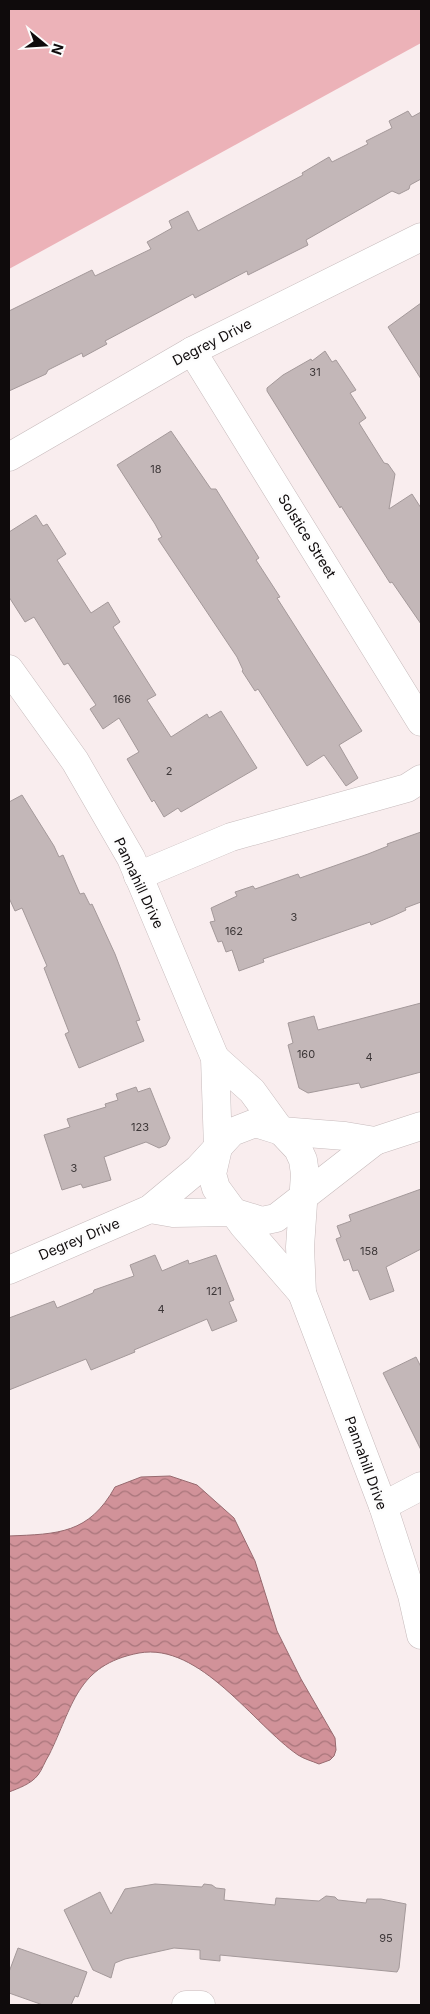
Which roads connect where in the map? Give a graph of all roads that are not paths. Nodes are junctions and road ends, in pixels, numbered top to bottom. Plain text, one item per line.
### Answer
1 (421, 236) edge
2 (192, 351) junction
3 (9, 457) edge
4 (9, 669) edge
5 (421, 722) edge
6 (421, 779) edge
7 (138, 876) junction
8 (215, 1058) junction
9 (421, 1126) edge
10 (281, 1131) junction
11 (374, 1141) junction
12 (218, 1148) junction
13 (303, 1195) junction
14 (150, 1208) junction
15 (233, 1212) junction
16 (9, 1270) edge
17 (302, 1293) junction
18 (421, 1486) edge
19 (382, 1506) junction
20 (421, 1636) edge
21 (186, 2005) edge
22 (201, 2005) edge

1 - 2 street, Degrey Drive
2 - 3 street, Degrey Drive
2 - 5 street, Solstice Street
4 - 7 street, Pannahill Drive
6 - 7 street
7 - 8 street, Pannahill Drive
8 - 10 street, Pannahill Drive
8 - 12 street, Pannahill Drive
9 - 11 street
10 - 11 street
10 - 12 street, Pannahill Drive
10 - 13 street, Pannahill Drive
11 - 13 street
12 - 14 street, Degrey Drive
12 - 15 street, Pannahill Drive
13 - 15 street
13 - 17 street, Pannahill Drive
14 - 15 street
14 - 16 street, Degrey Drive
15 - 17 street, Pannahill Drive
17 - 19 street, Pannahill Drive
18 - 19 street
19 - 20 street, Pannahill Drive
21 - 22 street

